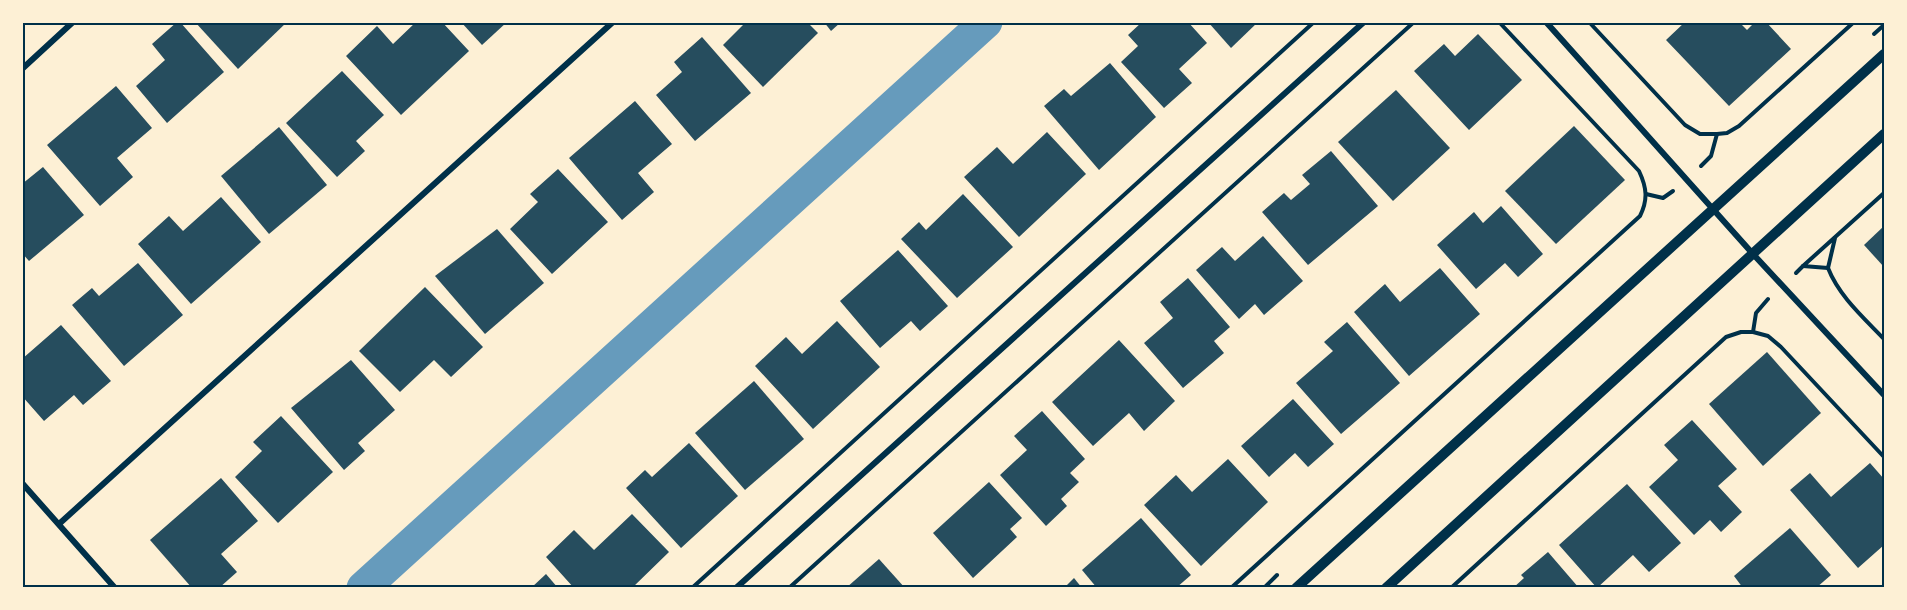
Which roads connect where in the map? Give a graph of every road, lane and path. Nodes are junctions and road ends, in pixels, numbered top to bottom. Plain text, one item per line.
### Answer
1 (74, 22) edge
2 (613, 22) edge
3 (1314, 22) edge
4 (1364, 22) edge
5 (1413, 22) edge
6 (1499, 22) edge
7 (1546, 22) edge
8 (1589, 22) edge
9 (1854, 22) edge
10 (1884, 54) edge
11 (22, 69) edge
12 (1717, 134) junction
13 (1884, 134) edge
14 (1686, 179) junction
15 (1884, 193) edge
16 (1646, 194) junction
17 (1713, 209) junction
18 (1835, 238) junction
19 (1753, 254) junction
20 (1803, 266) junction
21 (1828, 268) junction
22 (1783, 286) junction
23 (1753, 332) junction
24 (1884, 339) edge
25 (1884, 395) edge
26 (1884, 457) edge
27 (22, 483) edge
28 (59, 524) junction
29 (115, 588) edge
30 (692, 588) edge
31 (736, 588) edge
32 (789, 588) edge
33 (1231, 588) edge
34 (1296, 588) edge
35 (1386, 588) edge
36 (1451, 588) edge

1 - 11 street
2 - 28 street
3 - 30 path
4 - 31 street
5 - 32 path
6 - 16 path
7 - 14 street
8 - 12 path
9 - 12 path
10 - 17 street
12 - 14 path
13 - 19 street
14 - 16 path
14 - 17 street
15 - 18 path
16 - 33 path
17 - 19 street
17 - 34 street
18 - 20 path
18 - 21 path
19 - 22 street
19 - 35 street
20 - 21 path
20 - 22 path
21 - 24 path
22 - 23 path
22 - 25 street
23 - 26 path
23 - 36 path
27 - 28 street
28 - 29 street

